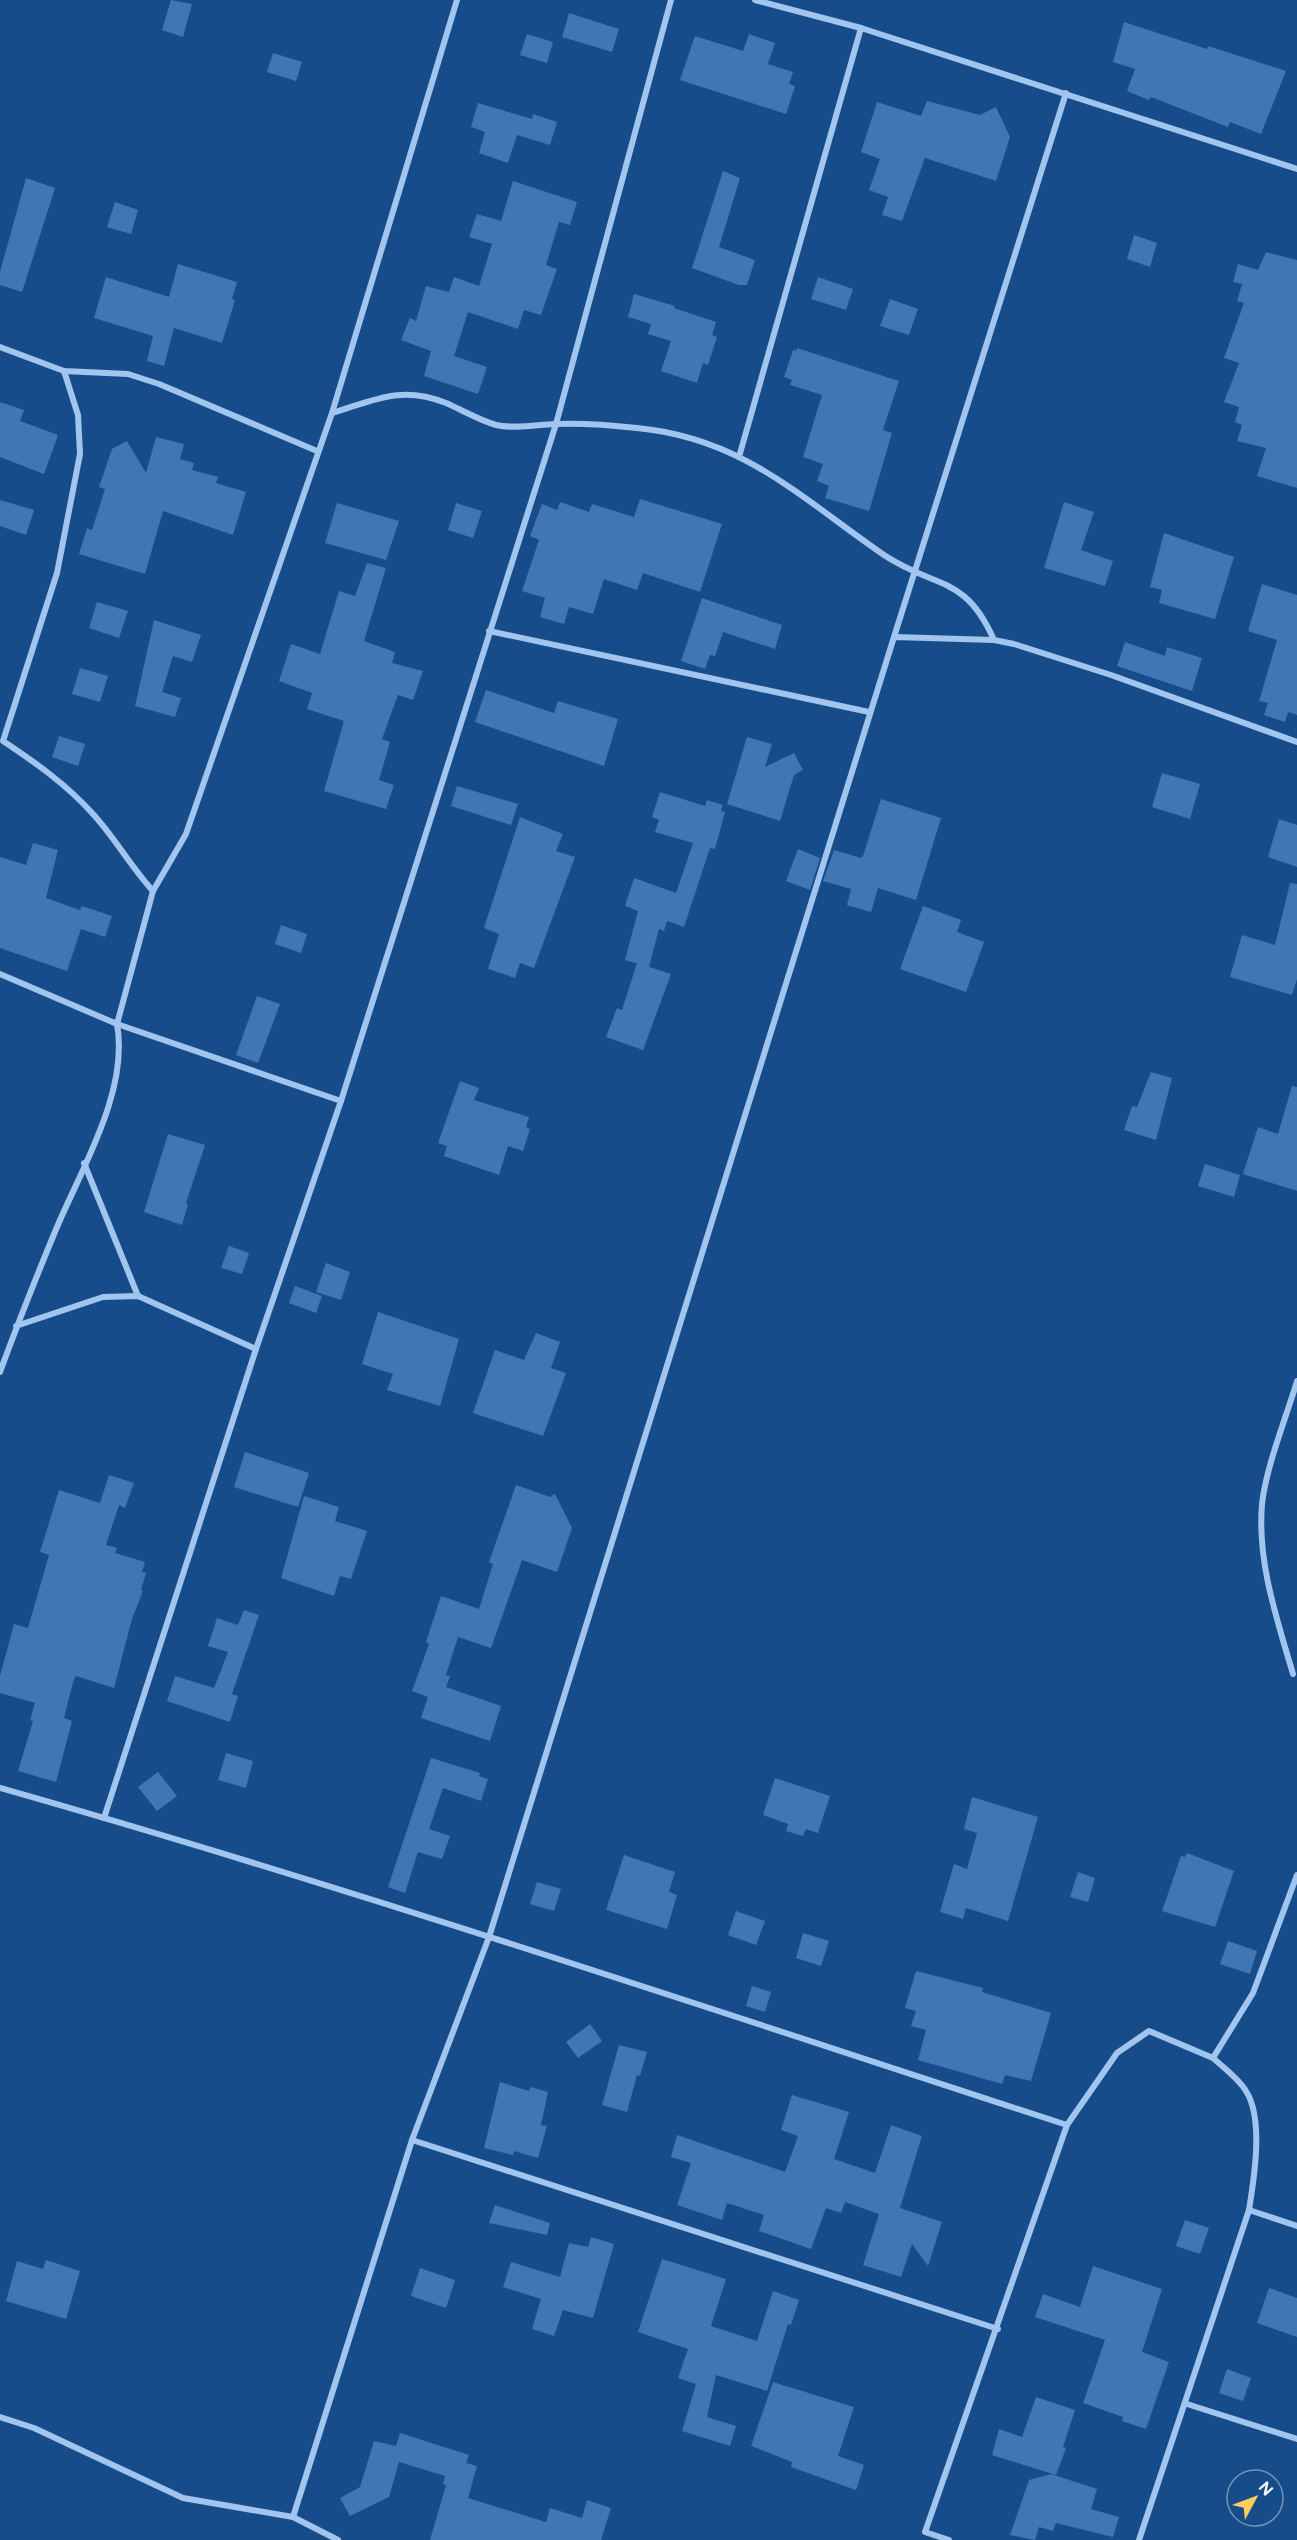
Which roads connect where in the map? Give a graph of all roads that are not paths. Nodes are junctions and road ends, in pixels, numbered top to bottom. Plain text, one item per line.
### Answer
1 (457, 0) edge
2 (671, 0) edge
3 (755, 0) edge
4 (861, 28) junction
5 (1066, 93) junction
6 (1297, 169) edge
7 (0, 346) edge
8 (64, 370) junction
9 (332, 413) junction
10 (556, 424) junction
11 (317, 451) junction
12 (739, 457) junction
13 (913, 572) junction
14 (489, 631) junction
15 (894, 637) junction
16 (994, 640) junction
17 (869, 712) junction
18 (1, 740) edge
19 (1297, 742) edge
20 (153, 891) junction
21 (0, 974) edge
22 (117, 1024) junction
23 (340, 1101) junction
24 (84, 1163) junction
25 (138, 1296) junction
26 (16, 1326) junction
27 (256, 1349) junction
28 (0, 1371) edge
29 (1297, 1381) edge
30 (1293, 1674) dead end
31 (0, 1788) edge
32 (104, 1818) junction
33 (1297, 1875) edge
34 (489, 1937) junction
35 (1213, 2058) junction
36 (1067, 2125) junction
37 (412, 2140) junction
38 (1249, 2210) junction
39 (1297, 2226) edge
40 (998, 2329) junction
41 (1187, 2404) junction
42 (0, 2417) edge
43 (1297, 2439) edge
44 (293, 2517) junction
45 (338, 2540) edge
46 (949, 2540) edge
47 (1139, 2540) edge

1 - 9 street
2 - 10 street
3 - 4 street
4 - 5 street
4 - 12 street
5 - 6 street
5 - 13 street
7 - 8 street
8 - 11 street
8 - 18 street
9 - 10 street
9 - 11 street
10 - 12 street
10 - 14 street
11 - 20 street
12 - 13 street
13 - 15 street
13 - 16 street
14 - 17 street
14 - 23 street
15 - 16 street
15 - 17 street
16 - 19 street
17 - 34 street
18 - 20 street
20 - 22 street
21 - 22 street
22 - 23 street
22 - 24 street
23 - 27 street
24 - 25 street
24 - 26 street
25 - 26 street
25 - 27 street
26 - 28 street
27 - 32 street
29 - 30 street
31 - 32 street
32 - 34 street
33 - 35 street
34 - 36 street
34 - 37 street
35 - 36 street
35 - 38 street
36 - 40 street
37 - 40 street
37 - 44 street
38 - 39 street
38 - 41 street
40 - 46 street
41 - 43 street
41 - 47 street
42 - 44 street
44 - 45 street

